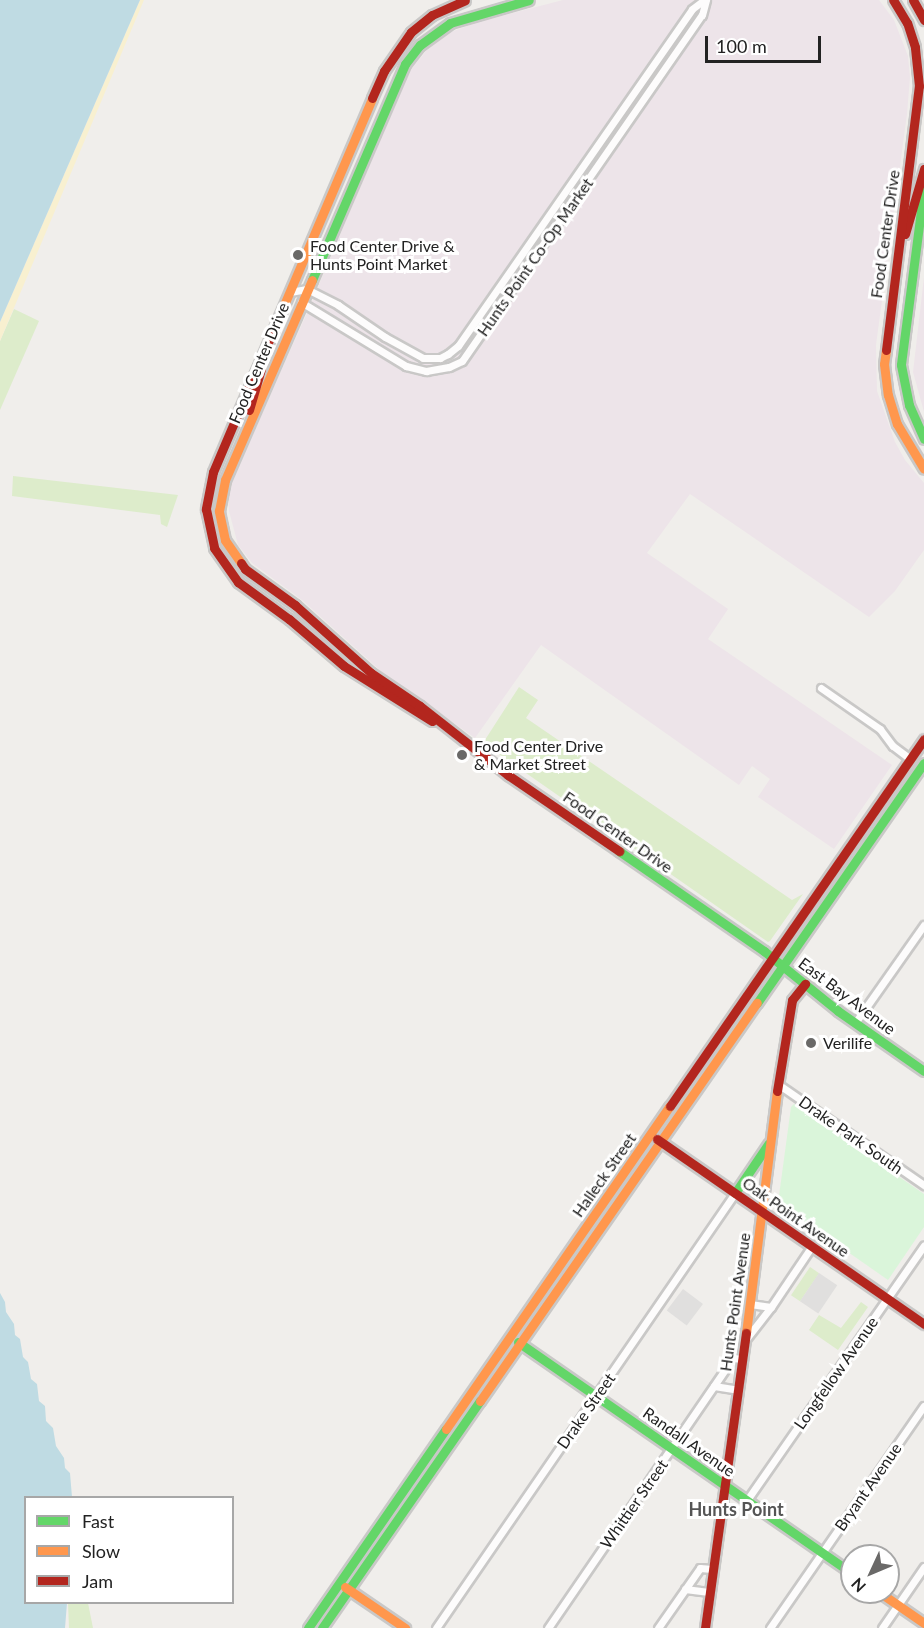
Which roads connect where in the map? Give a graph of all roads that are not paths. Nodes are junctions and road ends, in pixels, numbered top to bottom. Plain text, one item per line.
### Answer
1 (465, 0) edge
2 (529, 0) edge
3 (705, 0) edge
4 (893, 0) edge
5 (913, 0) edge
6 (924, 20) edge
7 (924, 169) edge
8 (924, 187) edge
9 (896, 265) junction
10 (307, 290) junction
11 (290, 292) junction
12 (301, 302) junction
13 (263, 354) junction
14 (924, 439) edge
15 (242, 440) junction
16 (924, 469) edge
17 (821, 688) dead end
18 (447, 730) junction
19 (924, 739) edge
20 (910, 759) junction
21 (923, 766) edge
22 (924, 925) edge
23 (772, 957) junction
24 (782, 965) junction
25 (805, 984) junction
26 (855, 1023) junction
27 (924, 1071) edge
28 (778, 1084) junction
29 (651, 1135) junction
30 (662, 1142) junction
31 (769, 1143) junction
32 (924, 1185) edge
33 (735, 1193) junction
34 (763, 1213) junction
35 (924, 1245) edge
36 (812, 1246) junction
37 (888, 1298) junction
38 (750, 1304) junction
39 (771, 1307) junction
40 (924, 1323) edge
41 (509, 1335) junction
42 (745, 1340) junction
43 (521, 1344) junction
44 (742, 1359) junction
45 (714, 1386) junction
46 (738, 1390) junction
47 (597, 1396) junction
48 (924, 1406) edge
49 (672, 1449) junction
50 (725, 1485) junction
51 (747, 1500) junction
52 (823, 1553) junction
53 (840, 1565) edge
54 (924, 1567) edge
55 (712, 1569) junction
56 (339, 1583) junction
57 (685, 1589) junction
58 (349, 1590) junction
59 (709, 1592) junction
60 (898, 1605) junction
61 (924, 1623) edge
62 (308, 1628) edge
63 (322, 1628) edge
64 (405, 1628) edge
65 (436, 1628) edge
66 (548, 1628) edge
67 (658, 1628) edge
68 (705, 1628) edge
69 (770, 1628) edge
70 (882, 1628) edge

1 - 11 main road, Food Center Drive
2 - 10 main road, Food Center Drive
3 - 10 street, Hunts Point Co-Op Market
3 - 12 street, Hunts Point Co-Op Market
4 - 9 main road, Food Center Drive
5 - 6 main road
7 - 9 main road
8 - 14 main road, Food Center Drive
9 - 16 main road, Food Center Drive
10 - 11 street
10 - 12 main road, Food Center Drive
11 - 13 main road, Food Center Drive
12 - 15 main road, Food Center Drive
13 - 15 main road
13 - 18 main road, Food Center Drive
15 - 18 main road, Food Center Drive
17 - 20 street
18 - 23 main road, Food Center Drive
19 - 20 main road, Halleck Street
20 - 21 main road
20 - 23 main road, Halleck Street
21 - 24 main road, Halleck Street
22 - 26 street
23 - 24 main road, Food Center Drive
23 - 29 main road, Halleck Street
24 - 25 main road, East Bay Avenue
24 - 30 main road, Halleck Street
25 - 26 main road, East Bay Avenue
25 - 28 main road, Hunts Point Avenue
26 - 27 main road, East Bay Avenue
28 - 31 main road, Hunts Point Avenue
28 - 32 street, Drake Park South
29 - 30 main road, Oak Point Avenue
29 - 41 main road, Halleck Street
30 - 33 main road, Oak Point Avenue
30 - 43 main road, Halleck Street
31 - 33 main road
31 - 34 main road, Hunts Point Avenue
33 - 34 main road, Oak Point Avenue
33 - 47 street, Drake Street
34 - 36 main road, Oak Point Avenue
34 - 38 main road, Hunts Point Avenue
35 - 37 street, Longfellow Avenue
36 - 37 main road, Oak Point Avenue
36 - 39 street
37 - 40 main road, Oak Point Avenue
37 - 51 street, Longfellow Avenue
38 - 39 street
38 - 42 main road, Hunts Point Avenue
39 - 42 street
41 - 43 main road, Randall Avenue
41 - 56 main road, Halleck Street
42 - 44 main road, Hunts Point Avenue
43 - 47 main road, Randall Avenue
43 - 58 main road, Halleck Street
44 - 45 street, Whittier Street
44 - 46 main road, Hunts Point Avenue
45 - 46 street
45 - 49 street, Whittier Street
46 - 50 main road, Hunts Point Avenue
47 - 49 main road, Randall Avenue
47 - 65 street, Drake Street
48 - 52 street, Bryant Avenue
49 - 50 main road, Randall Avenue
49 - 66 street, Whittier Street
50 - 51 main road, Randall Avenue
50 - 55 main road, Hunts Point Avenue
51 - 52 main road, Randall Avenue
52 - 53 main road, Randall Avenue
52 - 69 street, Bryant Avenue
54 - 60 street
55 - 57 street
55 - 59 main road, Hunts Point Avenue
56 - 58 main road
56 - 62 main road, Halleck Street
57 - 59 street
57 - 67 street
58 - 63 main road, Halleck Street
58 - 64 main road
59 - 68 main road, Hunts Point Avenue
60 - 61 main road
60 - 70 street

